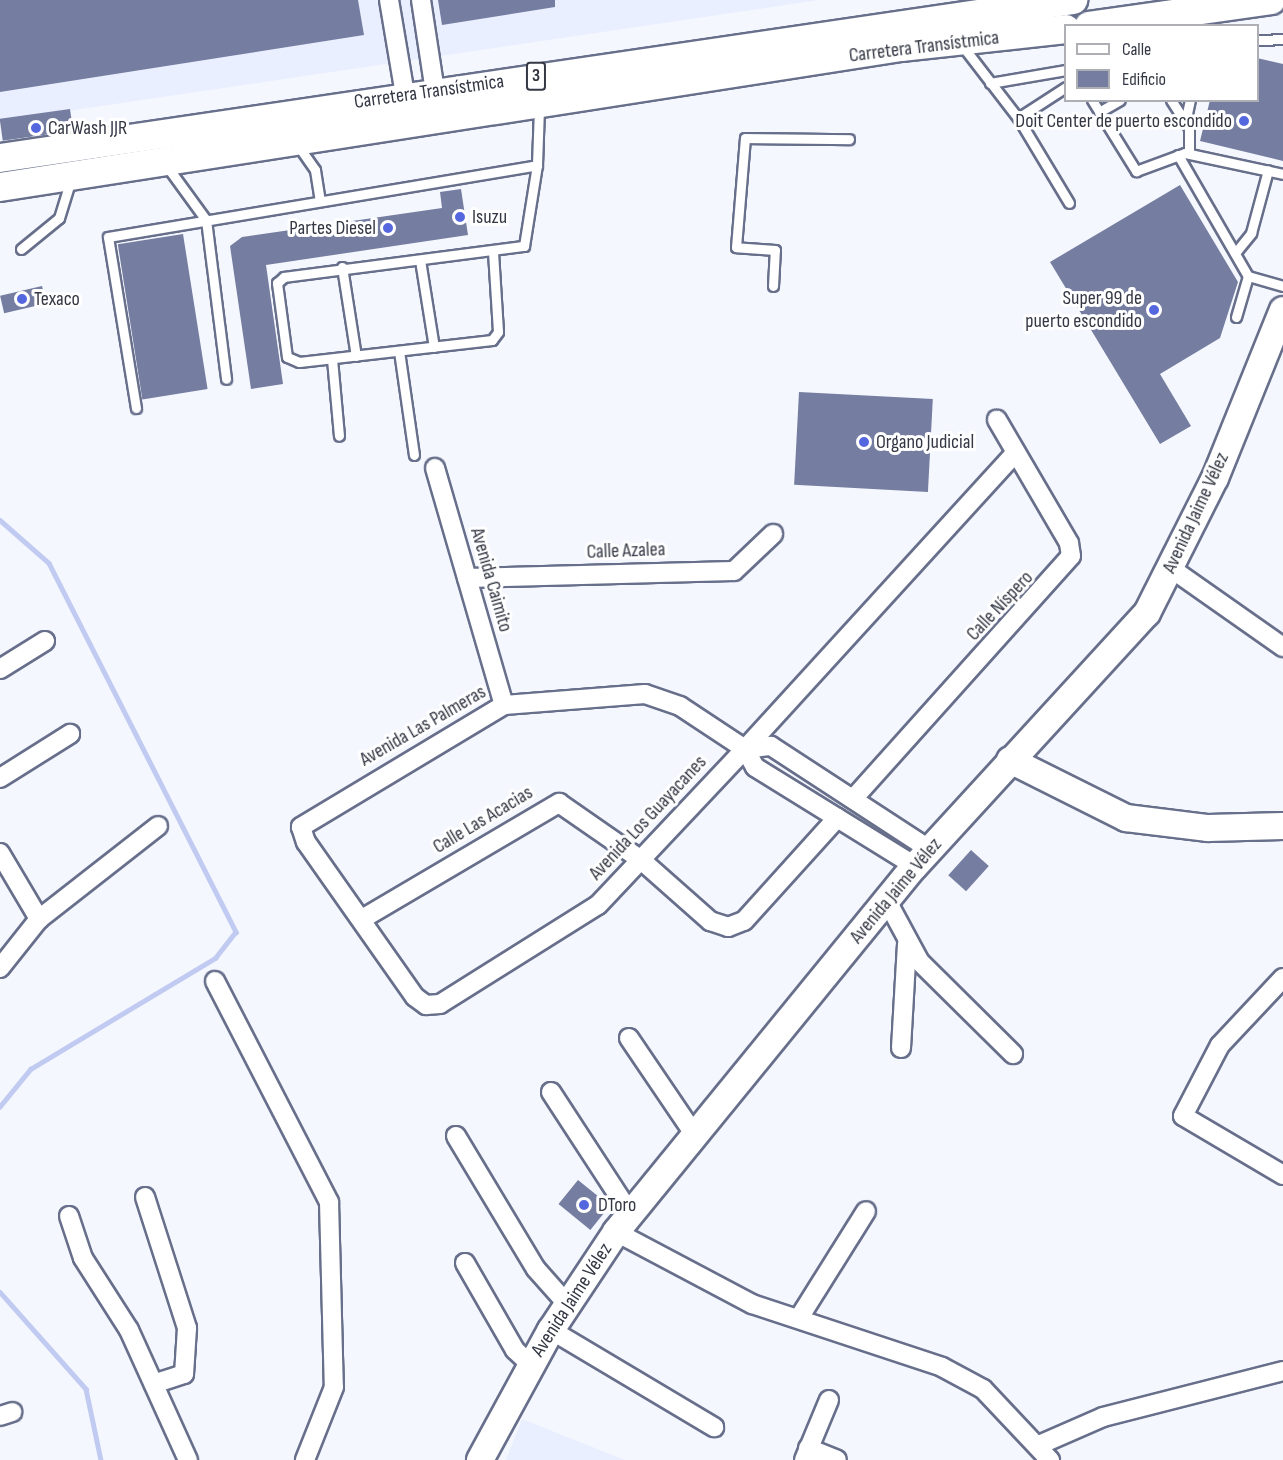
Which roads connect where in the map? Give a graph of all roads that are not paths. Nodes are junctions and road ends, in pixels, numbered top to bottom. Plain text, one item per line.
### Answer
1 (389, 0) edge
2 (421, 0) edge
3 (1073, 0) edge
4 (1271, 0) edge
5 (1234, 5) junction
6 (1283, 11) edge
7 (1151, 21) edge
8 (1114, 24) edge
9 (1064, 29) edge
10 (1283, 39) edge
11 (1259, 40) edge
12 (959, 42) junction
13 (1064, 70) edge
14 (990, 82) junction
15 (1064, 88) edge
16 (435, 91) junction
17 (405, 95) junction
18 (1093, 102) edge
19 (1116, 102) edge
20 (1172, 102) edge
21 (1190, 102) edge
22 (539, 103) junction
23 (1099, 112) junction
24 (1018, 118) junction
25 (1185, 123) junction
26 (849, 139) dead end
27 (292, 141) junction
28 (1189, 153) junction
29 (1178, 155) junction
30 (0, 158) edge
31 (163, 161) junction
32 (537, 165) junction
33 (1268, 170) junction
34 (1283, 174) edge
35 (72, 176) junction
36 (0, 188) edge
37 (320, 201) junction
38 (1070, 202) dead end
39 (206, 220) junction
40 (21, 249) dead end
41 (493, 252) junction
42 (1235, 253) junction
43 (420, 260) junction
44 (342, 267) junction
45 (1248, 276) junction
46 (773, 286) dead end
47 (1283, 286) edge
48 (1283, 310) edge
49 (1236, 317) dead end
50 (434, 347) junction
51 (399, 351) junction
52 (1275, 354) edge
53 (356, 356) junction
54 (332, 359) junction
55 (226, 379) dead end
56 (136, 408) dead end
57 (997, 420) dead end
58 (339, 436) dead end
59 (1015, 453) junction
60 (414, 455) dead end
61 (435, 468) dead end
62 (773, 534) dead end
63 (1172, 569) junction
64 (467, 578) junction
65 (45, 641) dead end
66 (1283, 647) edge
67 (0, 669) edge
68 (504, 705) junction
69 (70, 734) dead end
70 (745, 749) junction
71 (1010, 760) junction
72 (0, 778) edge
73 (853, 799) junction
74 (837, 818) junction
75 (158, 826) dead end
76 (1283, 826) edge
77 (302, 827) joint
78 (0, 853) edge
79 (922, 857) junction
80 (640, 859) junction
81 (887, 901) junction
82 (39, 919) junction
83 (362, 919) junction
84 (907, 943) junction
85 (0, 968) edge
86 (1283, 978) edge
87 (215, 981) dead end
88 (629, 1038) dead end
89 (901, 1048) dead end
90 (1013, 1054) dead end
91 (551, 1092) dead end
92 (694, 1134) junction
93 (456, 1136) dead end
94 (1283, 1175) edge
95 (146, 1197) dead end
96 (866, 1211) dead end
97 (69, 1216) dead end
98 (623, 1222) junction
99 (465, 1263) dead end
100 (568, 1305) junction
101 (799, 1318) junction
102 (551, 1330) junction
103 (531, 1365) junction
104 (1283, 1371) edge
105 (154, 1384) junction
106 (829, 1400) dead end
107 (714, 1427) dead end
108 (1039, 1445) junction
109 (806, 1454) edge
110 (188, 1460) edge
111 (305, 1460) edge
112 (480, 1460) edge
113 (837, 1460) edge
114 (1050, 1460) edge

1 - 17 street
2 - 16 street
3 - 16 main road, Carretera Transístmica / 3
4 - 5 main road
5 - 6 main road
5 - 7 main road
7 - 8 main road
9 - 12 main road, Carretera Transístmica / 3
10 - 11 lane
12 - 14 lane
12 - 22 main road, Carretera Transístmica / 3
13 - 14 lane
14 - 24 lane
15 - 24 lane
16 - 17 main road, Carretera Transístmica / 3
17 - 30 main road, Carretera Transístmica / 3
18 - 23 lane
19 - 23 lane
20 - 25 lane
21 - 25 lane
22 - 27 main road, Carretera Transístmica / 3
22 - 32 lane
23 - 29 lane
24 - 38 lane
25 - 28 lane
26 - 46 lane
27 - 31 main road, Carretera Transístmica / 3
27 - 37 lane
28 - 29 lane
28 - 33 lane
29 - 42 lane
31 - 35 main road, Carretera Transístmica / 3
31 - 39 lane
32 - 37 lane
32 - 41 lane
33 - 34 lane
33 - 42 lane
35 - 36 main road, Carretera Transístmica / 3
35 - 40 lane
37 - 39 lane
39 - 55 lane
39 - 56 lane
41 - 43 lane
41 - 50 lane
42 - 45 lane
43 - 44 lane
43 - 50 lane
44 - 53 lane
44 - 54 lane
45 - 47 lane
45 - 49 lane
48 - 52 street, Avenida Jaime Vélez
50 - 51 lane
51 - 53 lane
51 - 60 lane
52 - 63 street, Avenida Jaime Vélez
53 - 54 lane
54 - 58 lane
57 - 59 street, Calle Níspero
59 - 70 street, Avenida Los Guayacanes
59 - 73 street, Calle Níspero
61 - 64 street, Avenida Caimito
62 - 64 street, Calle Azalea
63 - 66 street
63 - 71 street, Avenida Jaime Vélez
64 - 68 street, Avenida Caimito
65 - 67 street
68 - 70 street, Avenida Las Palmeras
68 - 77 street, Avenida Las Palmeras
69 - 72 street
70 - 73 street
70 - 74 street, Avenida Las Palmeras
70 - 80 street, Avenida Los Guayacanes
71 - 76 street
71 - 79 street, Avenida Jaime Vélez
73 - 79 street
74 - 79 street, Avenida Las Palmeras
74 - 80 street, Calle Las Acacias
75 - 82 street
77 - 83 street, Avenida Los Guayacanes
78 - 82 street
79 - 81 street, Avenida Jaime Vélez
80 - 83 street, Calle Las Acacias
80 - 83 street, Avenida Los Guayacanes
81 - 84 street
81 - 92 street, Avenida Jaime Vélez
82 - 85 street
84 - 89 street
84 - 90 street
86 - 94 street
87 - 111 street
88 - 92 street
91 - 98 street
92 - 98 street, Avenida Jaime Vélez
93 - 100 street
95 - 105 street
96 - 101 street
97 - 105 street
98 - 100 street, Avenida Jaime Vélez
98 - 101 street
99 - 103 street
100 - 102 street, Avenida Jaime Vélez
101 - 108 street
102 - 103 street, Avenida Jaime Vélez
102 - 107 street
103 - 112 street, Avenida Jaime Vélez
104 - 108 street
105 - 110 street
106 - 109 street
108 - 114 street
109 - 113 street

